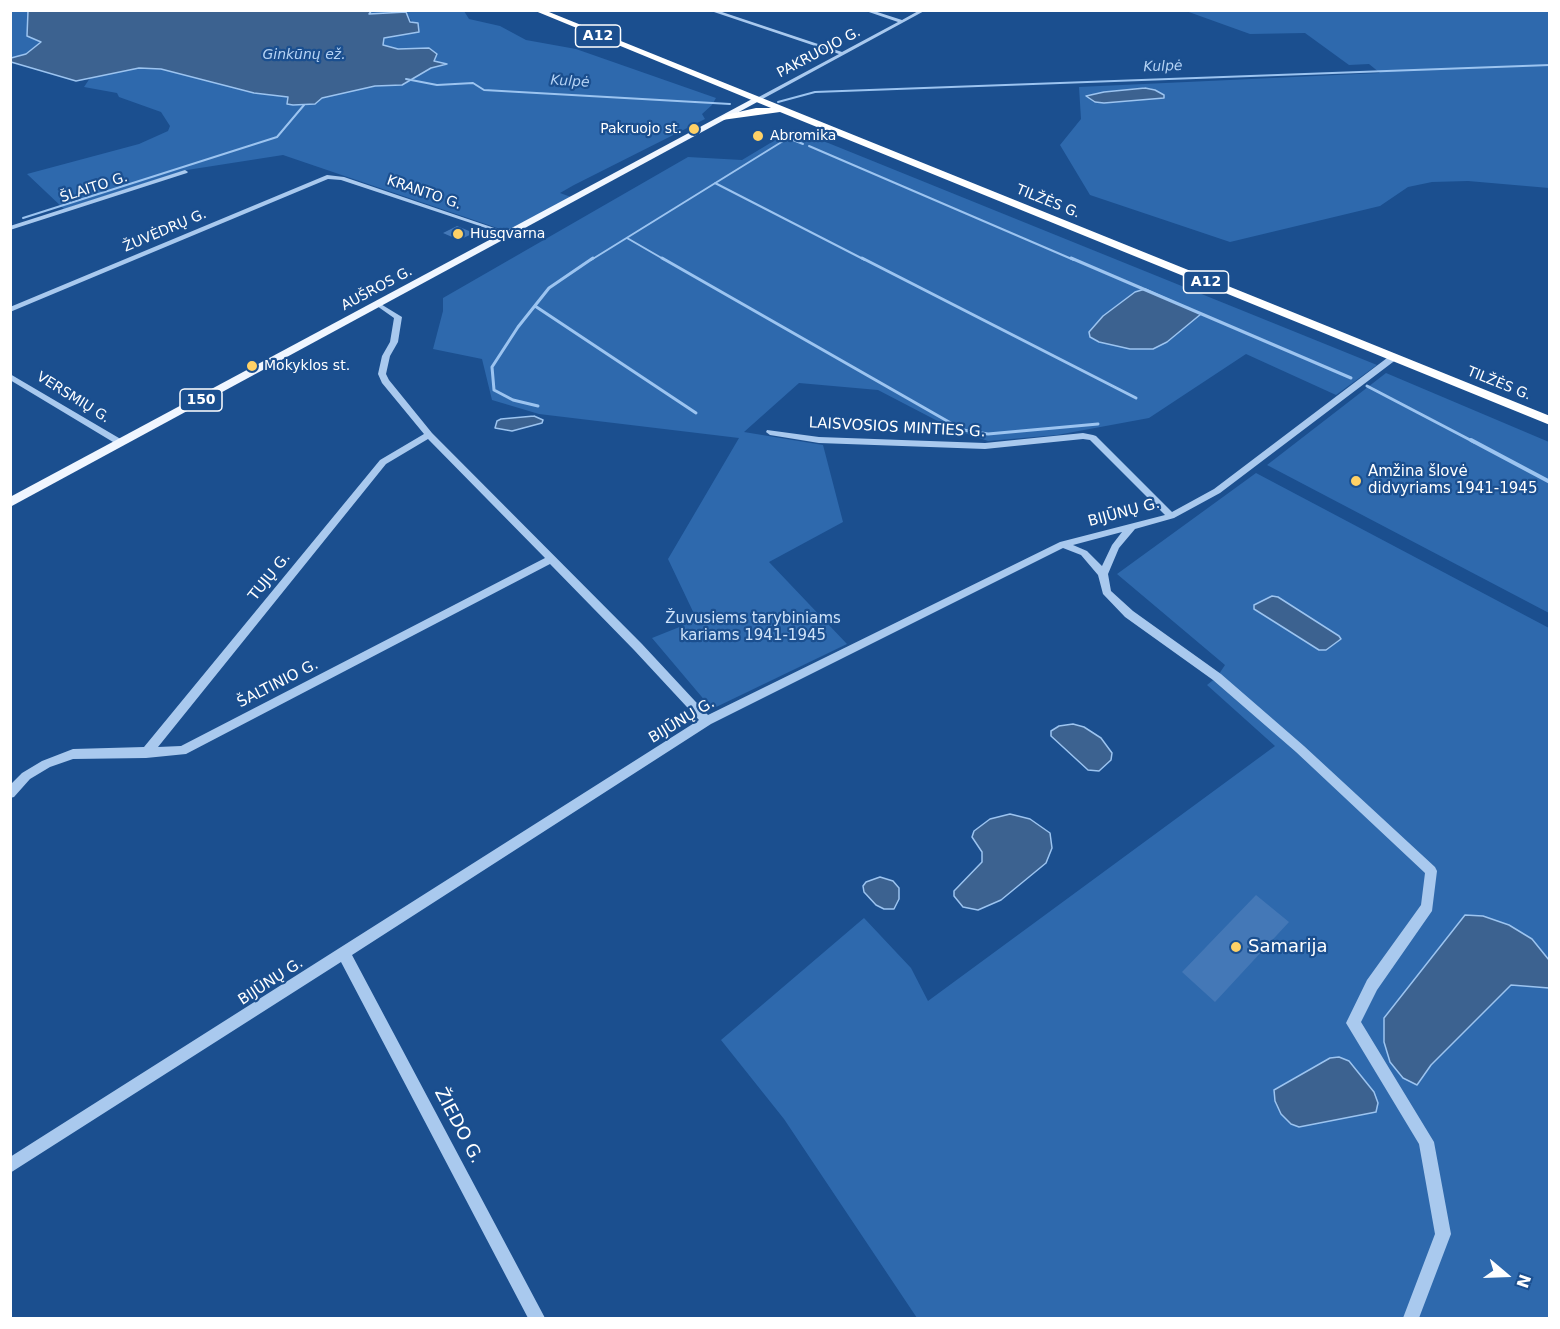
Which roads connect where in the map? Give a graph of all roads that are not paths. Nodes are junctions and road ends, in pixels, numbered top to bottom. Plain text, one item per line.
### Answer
1 (536, 10) edge
2 (710, 10) edge
3 (865, 10) edge
4 (924, 10) edge
5 (903, 22) junction
6 (843, 54) junction
7 (731, 90) junction
8 (757, 100) junction
9 (788, 113) junction
10 (725, 118) junction
11 (185, 172) dead end
12 (330, 176) joint
13 (10, 228) edge
14 (509, 234) junction
15 (379, 304) junction
16 (10, 310) edge
17 (1394, 357) junction
18 (10, 376) edge
19 (1550, 421) edge
20 (770, 432) dead end
21 (429, 435) junction
22 (121, 443) junction
23 (10, 503) edge
24 (1171, 516) junction
25 (1132, 526) junction
26 (1063, 544) junction
27 (551, 559) junction
28 (1103, 574) junction
29 (707, 721) junction
30 (146, 753) junction
31 (10, 793) edge
32 (345, 953) junction
33 (10, 1166) edge
34 (537, 1318) edge
35 (1410, 1318) edge

1 - 7 highway, TILŽĖS G. / A12
2 - 6 street
3 - 5 street
4 - 5 street, PAKRUOJO G.
5 - 6 street, PAKRUOJO G.
6 - 8 street, PAKRUOJO G.
7 - 8 highway, TILŽĖS G. / A12
7 - 10 highway
8 - 9 highway, TILŽĖS G. / A12
8 - 10 main road, AUŠROS G. / 150
9 - 10 highway
9 - 17 highway, TILŽĖS G. / A12
10 - 14 main road, AUŠROS G. / 150
11 - 13 street, ŠLAITO G.
12 - 14 street, KRANTO G.
12 - 16 street, ŽUVĖDRŲ G.
14 - 15 main road, AUŠROS G. / 150
15 - 21 street
15 - 22 main road, AUŠROS G. / 150
17 - 19 highway, TILŽĖS G. / A12
17 - 24 street, BIJŪNŲ G.
18 - 22 street, VERSMIŲ G.
20 - 24 street, LAISVOSIOS MINTIES G.
21 - 27 street
21 - 30 street, TUJŲ G.
22 - 23 main road, AUŠROS G. / 150
24 - 25 street, BIJŪNŲ G.
25 - 26 street, BIJŪNŲ G.
25 - 28 street
26 - 28 street
26 - 29 street, BIJŪNŲ G.
27 - 29 street
27 - 30 street, ŠALTINIO G.
28 - 35 street
29 - 32 street, BIJŪNŲ G.
30 - 31 street, ŠALTINIO G.
32 - 33 street, BIJŪNŲ G.
32 - 34 street, ŽIEDO G.

